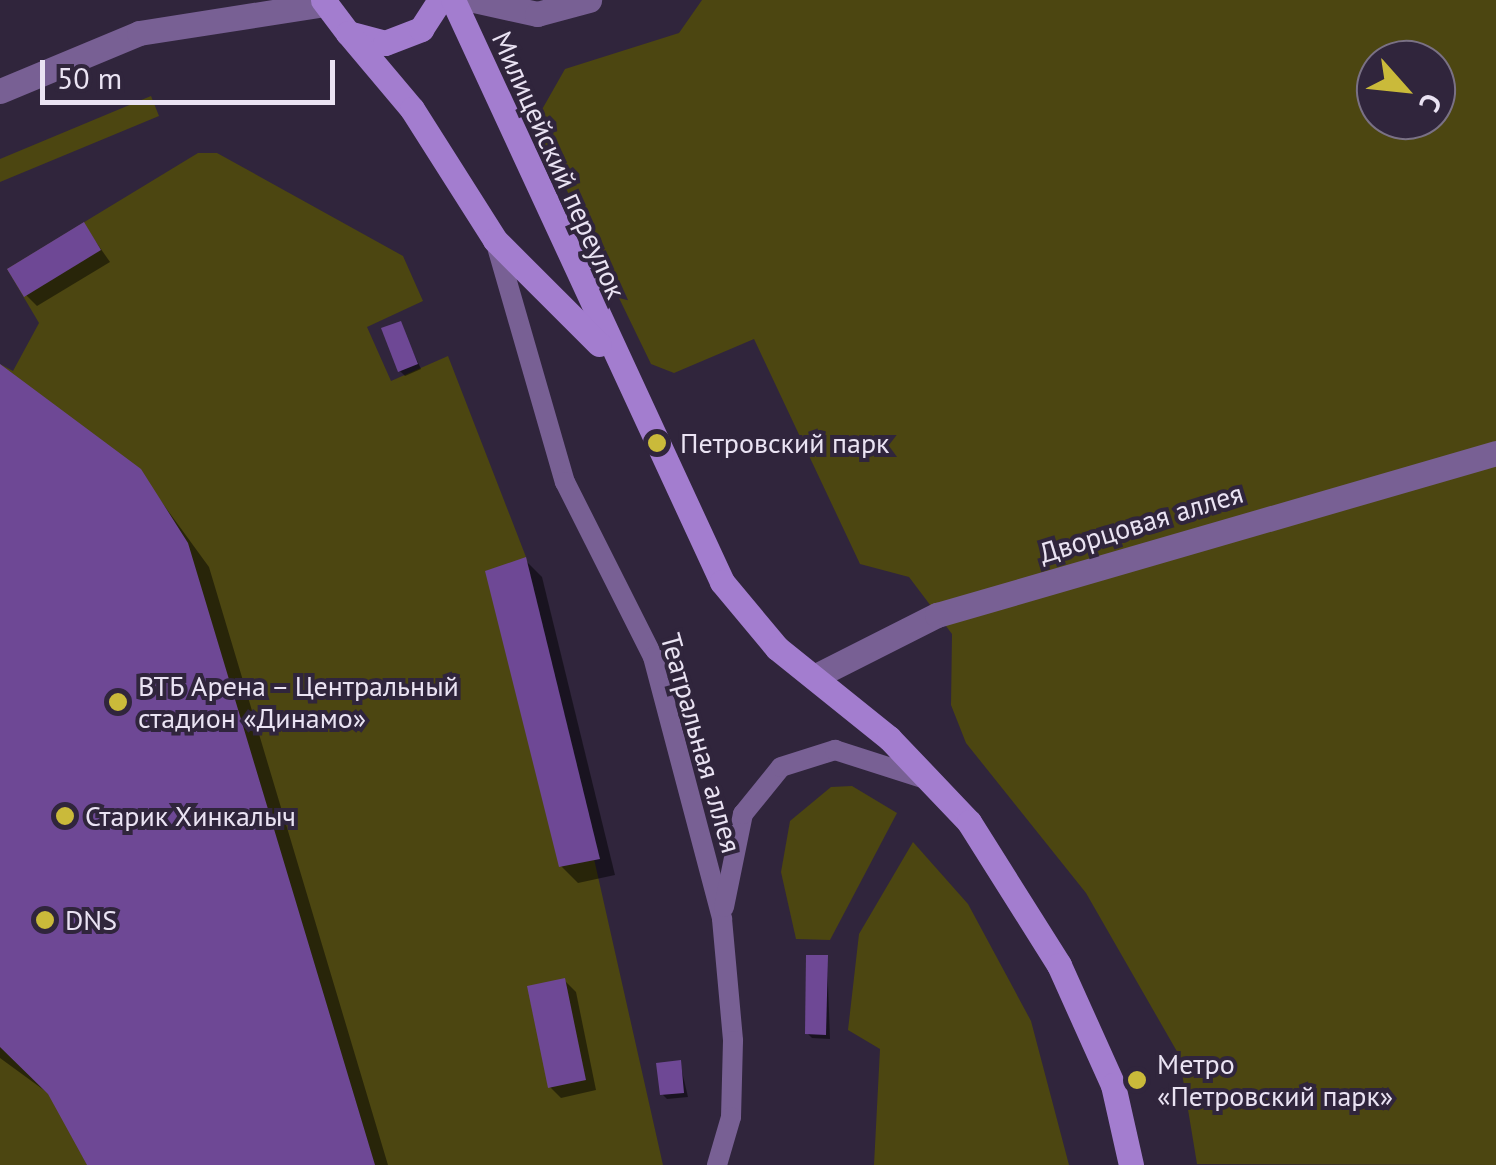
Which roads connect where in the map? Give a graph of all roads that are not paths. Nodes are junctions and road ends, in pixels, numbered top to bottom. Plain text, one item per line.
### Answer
1 (440, 0) edge
2 (453, 0) edge
3 (474, 0) edge
4 (589, 0) edge
5 (323, 2) edge
6 (348, 34) junction
7 (0, 92) edge
8 (495, 240) junction
9 (610, 355) junction
10 (1496, 453) edge
11 (814, 677) junction
12 (941, 788) junction
13 (722, 919) junction
14 (717, 1165) edge
15 (1130, 1165) edge

1 - 6 street
2 - 9 street, Милицейский переулок
3 - 4 street
5 - 6 street, Милицейский переулок
5 - 7 street
6 - 8 street, Милицейский переулок
8 - 9 street, Милицейский переулок
8 - 13 lane, Театральная аллея
9 - 11 street, Милицейский переулок
10 - 11 street, Дворцовая аллея
11 - 12 street, Милицейский переулок
12 - 13 lane
12 - 15 street, Милицейский переулок
13 - 14 lane, Театральная аллея

